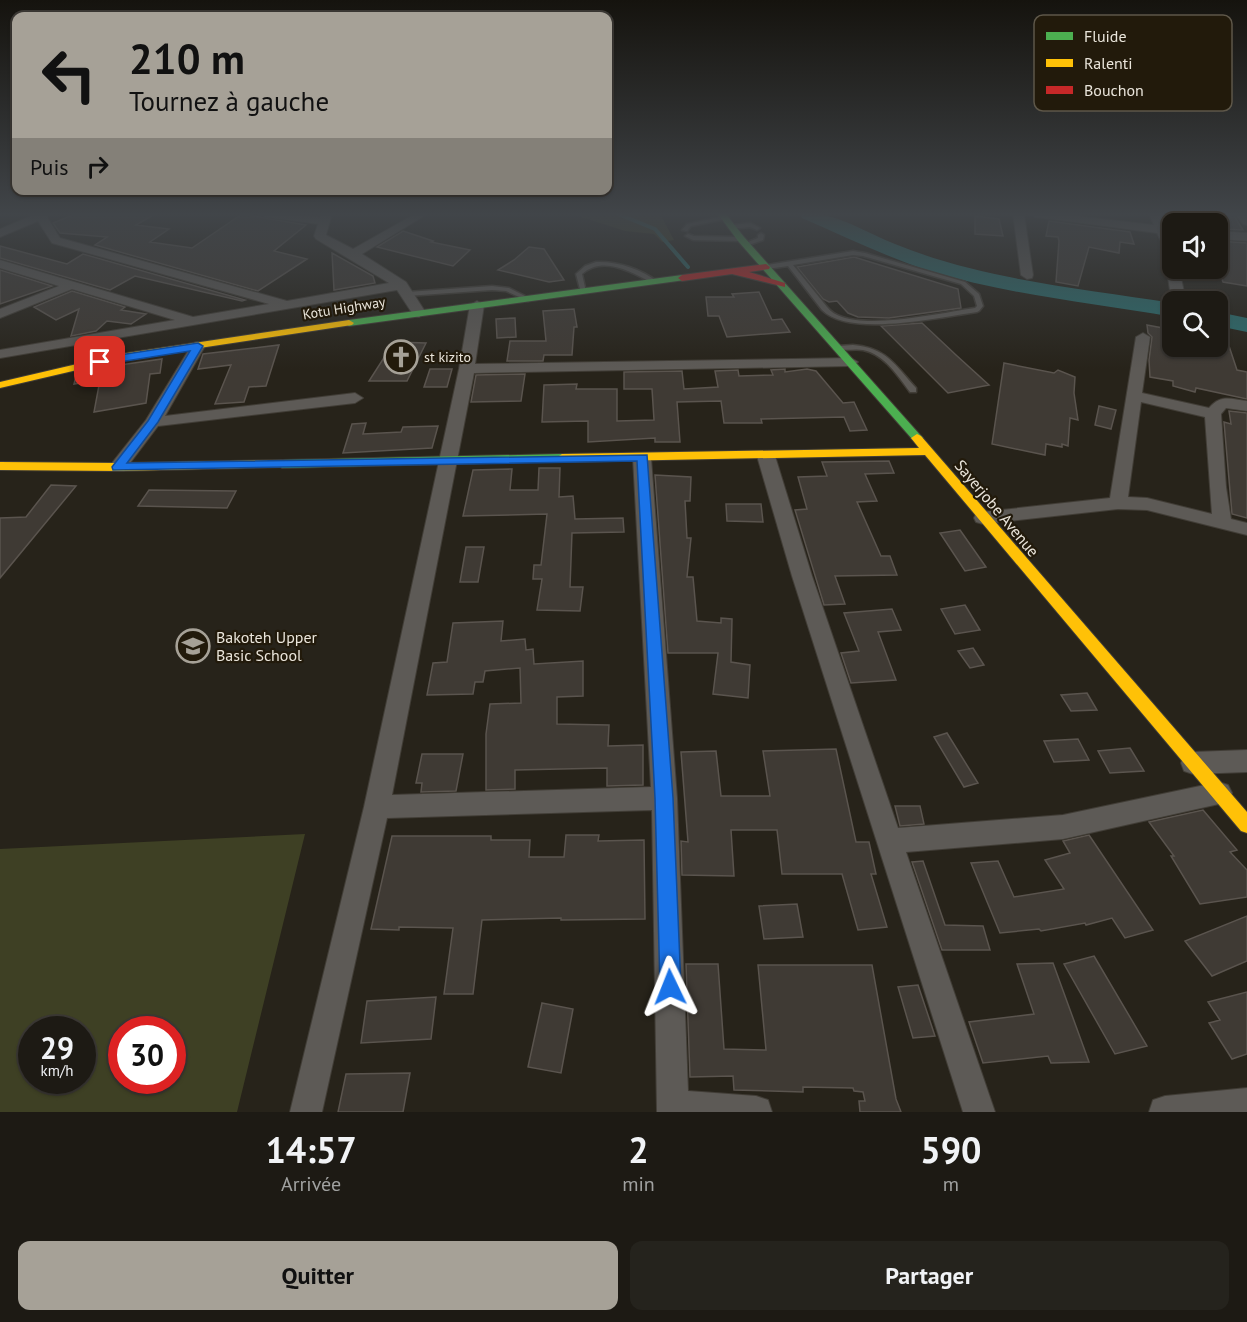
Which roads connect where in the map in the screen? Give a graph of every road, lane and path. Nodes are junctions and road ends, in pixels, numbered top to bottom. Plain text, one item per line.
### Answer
1 (6, 266) edge
2 (148, 266) edge
3 (370, 266) edge
4 (594, 266) edge
5 (621, 266) edge
6 (737, 266) edge
7 (774, 266) edge
8 (791, 266) edge
9 (904, 266) edge
10 (1026, 266) edge
11 (766, 267) junction
12 (728, 273) junction
13 (1027, 275) dead end
14 (655, 282) junction
15 (72, 285) junction
16 (782, 285) junction
17 (404, 289) junction
18 (583, 292) junction
19 (528, 299) junction
20 (287, 305) junction
21 (477, 305) junction
22 (419, 313) junction
23 (0, 314) edge
24 (191, 321) junction
25 (1143, 337) dead end
26 (198, 346) junction
27 (838, 348) junction
28 (0, 354) edge
29 (851, 362) junction
30 (467, 369) junction
31 (0, 385) edge
32 (913, 390) dead end
33 (1134, 396) junction
34 (355, 398) dead end
35 (1247, 406) edge
36 (1214, 414) junction
37 (153, 422) junction
38 (928, 451) junction
39 (766, 456) junction
40 (642, 458) junction
41 (447, 460) junction
42 (0, 466) edge
43 (118, 467) junction
44 (1118, 502) junction
45 (983, 518) junction
46 (1222, 522) junction
47 (1247, 529) edge
48 (1247, 761) edge
49 (1193, 763) junction
50 (1219, 793) junction
51 (664, 798) junction
52 (377, 807) junction
53 (1247, 825) edge
54 (889, 841) junction
55 (1247, 1104) edge
56 (674, 1109) edge
57 (306, 1112) edge
58 (756, 1112) edge
59 (978, 1112) edge
60 (1165, 1112) edge

1 - 15 street
2 - 20 street
3 - 17 street
4 - 18 lane
5 - 14 lane
6 - 12 street
7 - 11 lane
8 - 9 lane
10 - 13 street
11 - 12 street, Kotu Highway
11 - 16 street, Sayerjobe Avenue
12 - 14 street, Kotu Highway
12 - 16 street
14 - 18 street, Kotu Highway
15 - 23 street
15 - 24 street
16 - 27 street, Sayerjobe Avenue
17 - 19 lane
17 - 20 street
17 - 22 street
18 - 19 street, Kotu Highway
19 - 21 street, Kotu Highway
20 - 24 street
21 - 22 street, Kotu Highway
21 - 30 street
22 - 26 street, Kotu Highway
24 - 28 street
25 - 33 street
26 - 31 street, Kotu Highway
26 - 37 street
27 - 29 street, Sayerjobe Avenue
27 - 32 lane
29 - 30 street
29 - 38 street, Sayerjobe Avenue
30 - 41 street
33 - 36 street
33 - 44 street
34 - 37 street
35 - 36 street
36 - 46 street
37 - 43 street
38 - 39 street
38 - 45 street, Sayerjobe Avenue
39 - 40 street
39 - 54 street
40 - 41 street
40 - 51 street
41 - 43 street
41 - 52 street
42 - 43 street
44 - 45 street
44 - 46 street
45 - 49 street, Sayerjobe Avenue
46 - 47 street
48 - 49 street
49 - 50 street, Sayerjobe Avenue
50 - 53 street, Sayerjobe Avenue
50 - 54 street
51 - 52 street
51 - 56 street
52 - 57 street
54 - 59 street
55 - 60 street
56 - 58 street

